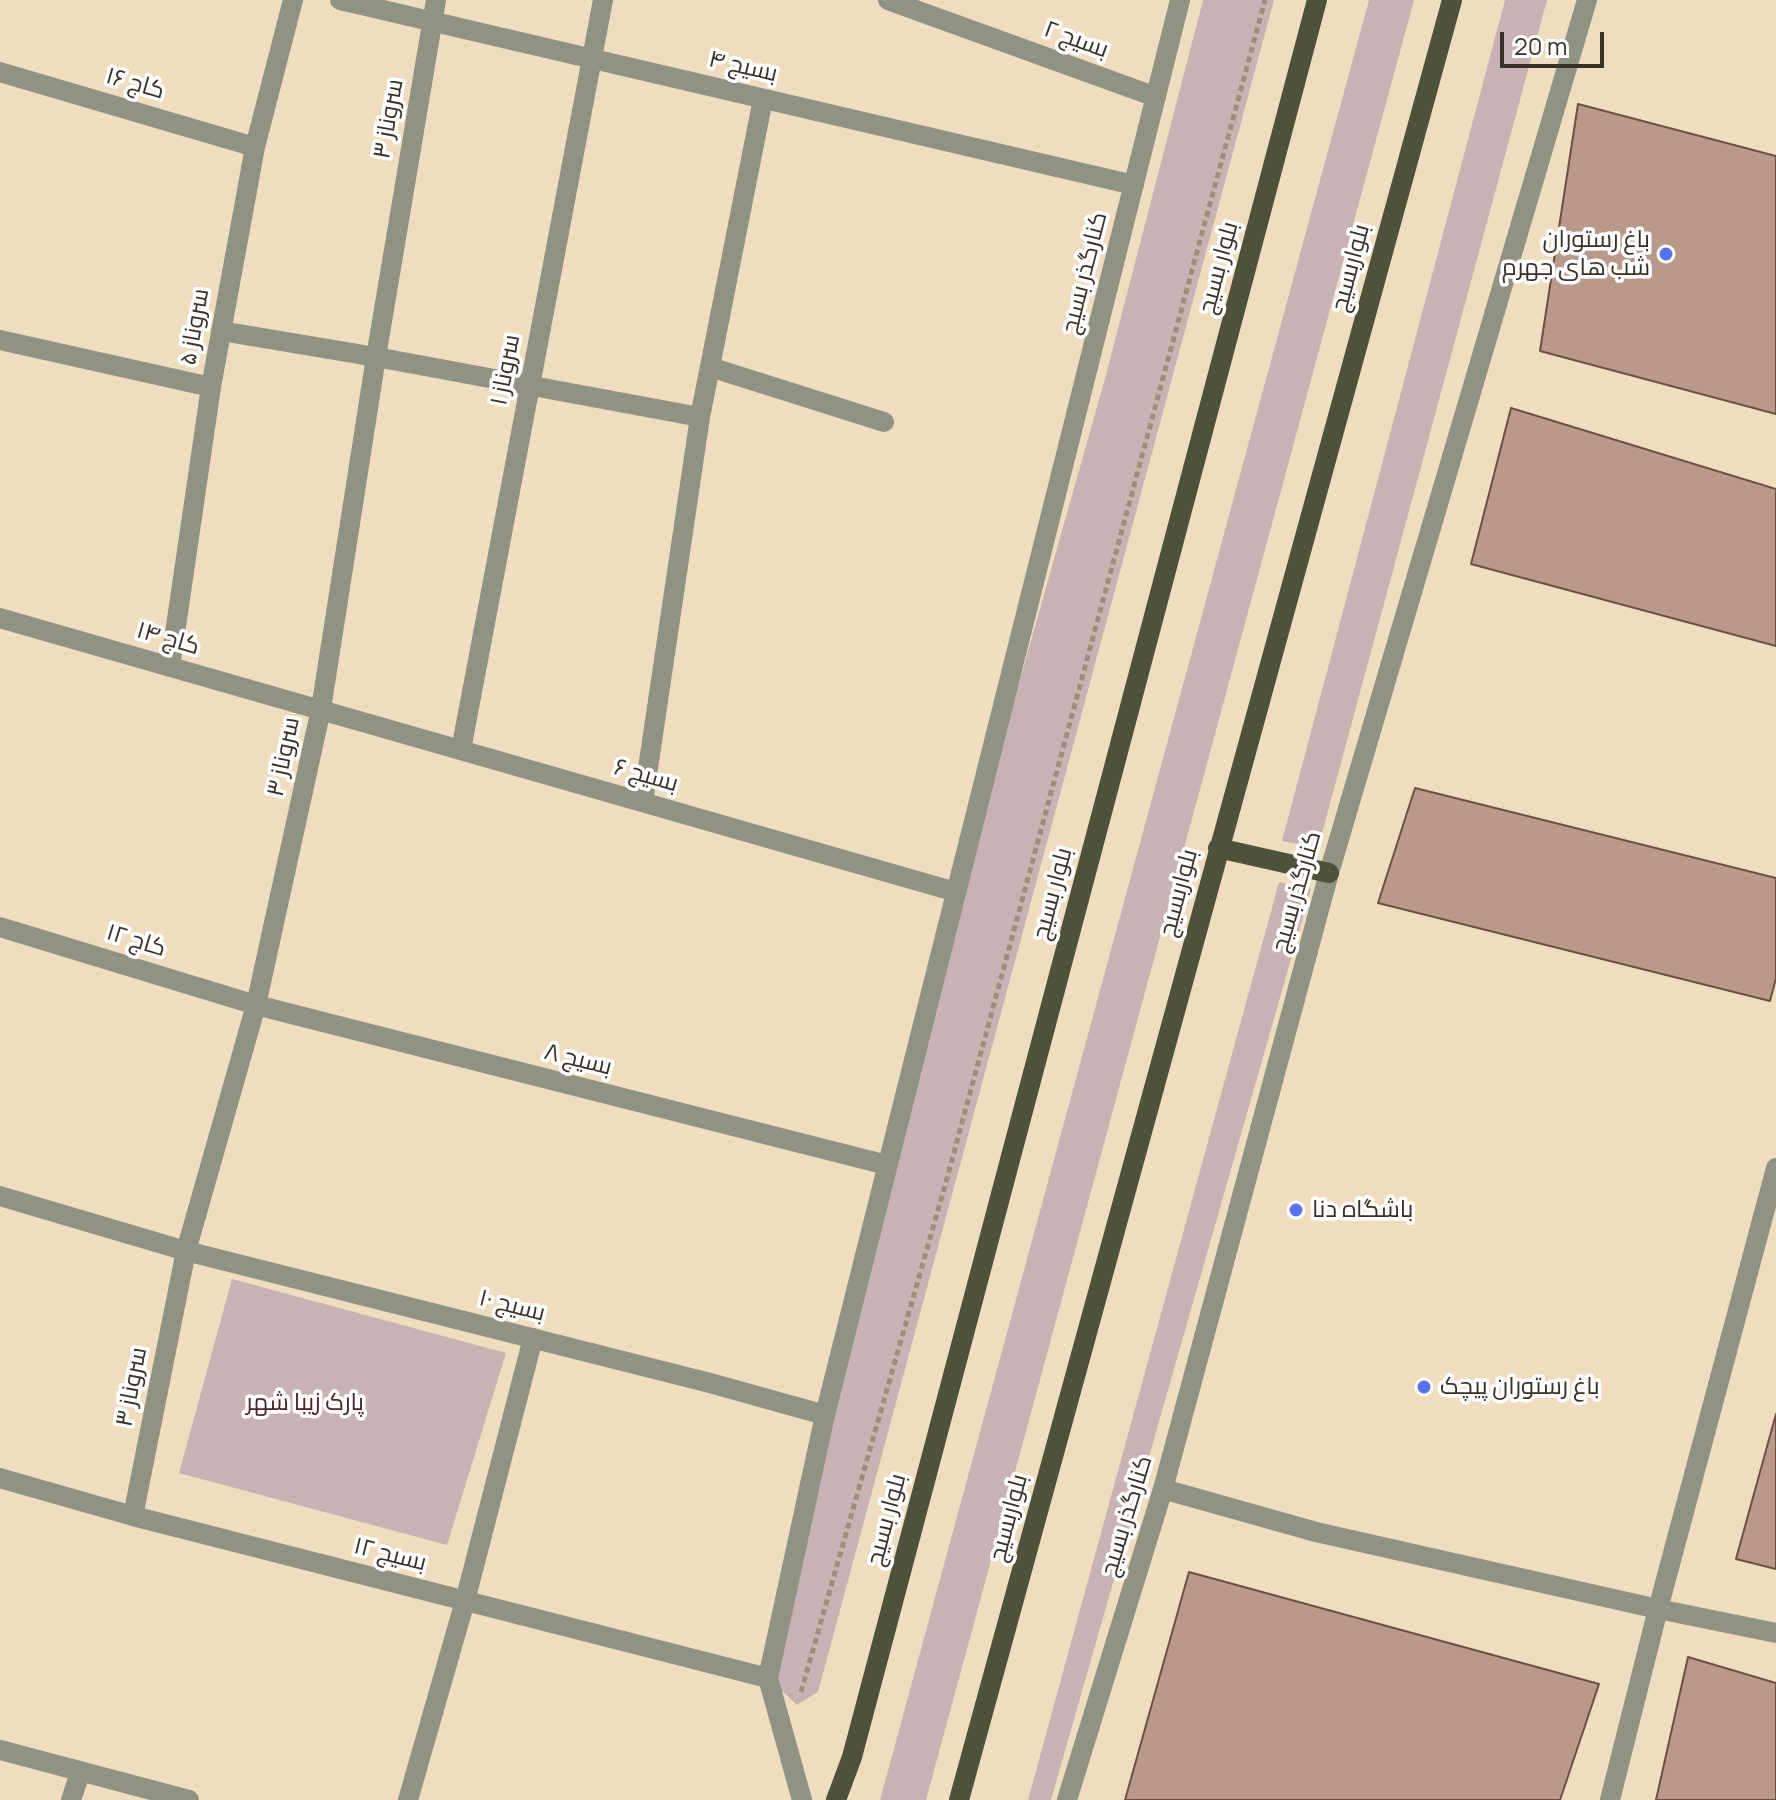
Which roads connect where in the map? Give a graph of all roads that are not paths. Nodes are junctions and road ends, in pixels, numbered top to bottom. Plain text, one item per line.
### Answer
1 (293, 0) edge
2 (340, 0) edge
3 (436, 0) edge
4 (603, 0) edge
5 (888, 0) edge
6 (1180, 0) edge
7 (1452, 0) edge
8 (1587, 0) edge
9 (1312, 4) edge
10 (432, 21) junction
11 (593, 59) junction
12 (0, 72) edge
13 (1156, 97) junction
14 (763, 99) junction
15 (255, 147) junction
16 (1134, 185) junction
17 (221, 331) junction
18 (0, 340) edge
19 (376, 357) junction
20 (710, 367) junction
21 (530, 385) junction
22 (211, 387) junction
23 (700, 417) junction
24 (884, 422) dead end
25 (0, 618) edge
26 (170, 667) junction
27 (321, 709) junction
28 (461, 750) junction
29 (643, 802) junction
30 (1218, 848) junction
31 (1329, 873) junction
32 (956, 892) junction
33 (0, 927) edge
34 (256, 1005) junction
35 (887, 1165) junction
36 (1776, 1168) edge
37 (0, 1196) edge
38 (186, 1251) junction
39 (533, 1338) junction
40 (825, 1415) junction
41 (0, 1478) edge
42 (1163, 1489) junction
43 (133, 1516) junction
44 (465, 1601) junction
45 (1658, 1609) junction
46 (1776, 1633) edge
47 (768, 1678) junction
48 (0, 1750) edge
49 (80, 1773) junction
50 (71, 1800) edge
51 (189, 1800) edge
52 (408, 1800) edge
53 (802, 1800) edge
54 (836, 1800) edge
55 (959, 1800) edge
56 (1067, 1800) edge
57 (1610, 1800) edge

1 - 15 street, سروناز ۵
2 - 10 street, بسیج ۴
3 - 10 street, سروناز ۳
4 - 11 street, سروناز ۱
5 - 13 street, بسیج ۲
6 - 13 street, کنارگذر بسیج
7 - 30 main road, بلواربسیج
8 - 31 street, کنارگذر بسیج
9 - 54 main road, بلوار بسیج
10 - 11 street, بسیج ۴
10 - 19 street, سروناز ۳
11 - 14 street, بسیج ۴
11 - 21 street, سروناز ۱
12 - 15 street, کاج ۱۶
13 - 16 street, کنارگذر بسیج
14 - 16 street, بسیج ۴
14 - 20 street
15 - 17 street, سروناز ۵
16 - 32 street, کنارگذر بسیج
17 - 19 street
17 - 22 street, سروناز ۵
18 - 22 street
19 - 21 street
19 - 27 street, سروناز ۳
20 - 23 street
20 - 24 street
21 - 23 street
21 - 28 street, سروناز ۱
22 - 26 street, سروناز ۵
23 - 29 street
25 - 26 street, کاج ۱۴
26 - 27 street, کاج ۱۴
27 - 28 street, بسیج ۶
27 - 34 street, سروناز ۳
28 - 29 street, بسیج ۶
29 - 32 street, بسیج ۶
30 - 31 main road
30 - 55 main road, بلواربسیج
31 - 42 street, کنارگذر بسیج
32 - 35 street, کنارگذر بسیج
33 - 34 street, کاج ۱۲
34 - 35 street, بسیج ۸
34 - 38 street, سروناز ۳
35 - 40 street, کنارگذر بسیج
36 - 45 street
37 - 38 street, بسیج ۱۰
38 - 39 street, بسیج ۱۰
38 - 43 street, سروناز ۳
39 - 40 street, بسیج ۱۰
39 - 44 street
40 - 47 street, کنارگذر بسیج
41 - 43 street, بسیج ۱۲
42 - 45 street
42 - 56 street, کنارگذر بسیج
43 - 44 street, بسیج ۱۲
44 - 47 street, بسیج ۱۲
44 - 52 street
45 - 46 street
45 - 57 street
47 - 53 street
48 - 49 street
49 - 50 street
49 - 51 street

